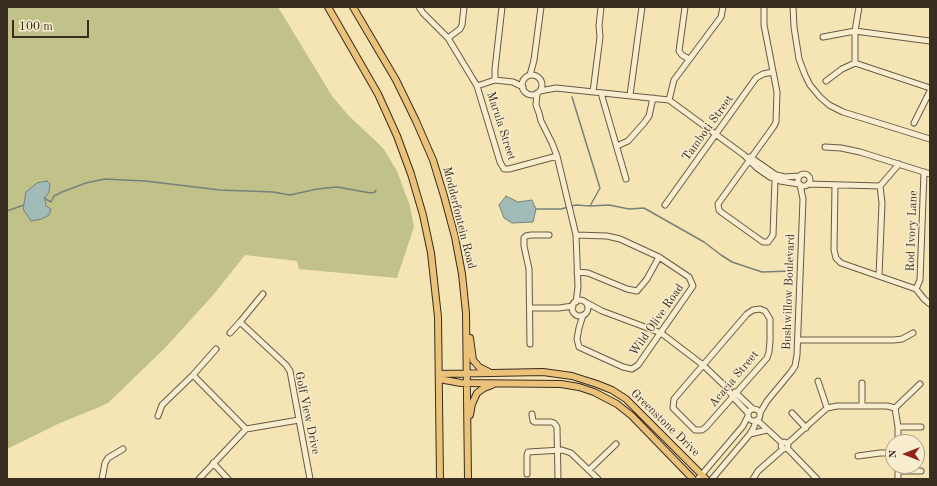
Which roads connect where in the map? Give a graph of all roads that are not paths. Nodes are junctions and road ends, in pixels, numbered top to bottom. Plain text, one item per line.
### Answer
1 (328, 7) edge
2 (353, 7) edge
3 (419, 7) edge
4 (464, 7) edge
5 (502, 7) edge
6 (541, 7) edge
7 (601, 7) edge
8 (642, 7) edge
9 (684, 7) edge
10 (724, 7) edge
11 (764, 7) edge
12 (793, 7) edge
13 (859, 7) edge
14 (855, 31) junction
15 (823, 37) dead end
16 (448, 38) junction
17 (930, 41) edge
18 (689, 59) junction
19 (534, 60) junction
20 (855, 63) junction
21 (773, 72) junction
22 (530, 75) junction
23 (536, 76) junction
24 (525, 78) junction
25 (495, 80) junction
26 (826, 80) dead end
27 (513, 82) junction
28 (542, 82) junction
29 (477, 86) junction
30 (523, 87) junction
31 (556, 88) junction
32 (930, 88) edge
33 (930, 91) edge
34 (538, 92) junction
35 (593, 92) junction
36 (601, 93) junction
37 (528, 94) junction
38 (630, 95) junction
39 (653, 98) junction
40 (669, 100) junction
41 (536, 105) junction
42 (914, 123) dead end
43 (716, 134) junction
44 (930, 139) edge
45 (616, 146) junction
46 (825, 147) dead end
47 (557, 156) junction
48 (750, 159) junction
49 (899, 164) junction
50 (924, 172) junction
51 (930, 174) edge
52 (799, 176) junction
53 (776, 178) junction
54 (626, 179) dead end
55 (805, 183) junction
56 (835, 185) junction
57 (880, 186) junction
58 (665, 205) dead end
59 (548, 235) dead end
60 (576, 236) junction
61 (659, 257) junction
62 (577, 272) junction
63 (878, 276) junction
64 (578, 287) junction
65 (916, 289) junction
66 (263, 294) dead end
67 (585, 302) junction
68 (574, 304) junction
69 (930, 304) edge
70 (530, 308) junction
71 (559, 308) junction
72 (588, 310) junction
73 (602, 311) junction
74 (466, 312) junction
75 (575, 313) junction
76 (583, 315) junction
77 (240, 322) junction
78 (579, 328) junction
79 (230, 333) dead end
80 (661, 333) junction
81 (913, 333) dead end
82 (798, 340) junction
83 (530, 344) dead end
84 (216, 349) dead end
85 (703, 365) junction
86 (492, 373) junction
87 (467, 374) junction
88 (194, 375) junction
89 (440, 376) junction
90 (818, 381) dead end
91 (467, 383) junction
92 (503, 383) junction
93 (862, 383) dead end
94 (920, 384) dead end
95 (735, 395) junction
96 (767, 401) junction
97 (862, 406) junction
98 (827, 408) junction
99 (895, 408) junction
100 (754, 409) junction
101 (792, 412) dead end
102 (532, 414) dead end
103 (748, 414) junction
104 (760, 414) junction
105 (158, 416) dead end
106 (299, 420) junction
107 (756, 421) junction
108 (898, 427) junction
109 (921, 427) dead end
110 (246, 428) junction
111 (806, 428) junction
112 (768, 430) junction
113 (750, 434) junction
114 (898, 434) edge
115 (616, 444) dead end
116 (785, 446) junction
117 (123, 450) dead end
118 (557, 450) junction
119 (885, 452) edge
120 (858, 456) dead end
121 (213, 463) junction
122 (589, 470) junction
123 (527, 474) dead end
124 (702, 478) edge
125 (102, 479) edge
126 (199, 479) edge
127 (228, 479) edge
128 (310, 479) edge
129 (440, 479) edge
130 (468, 479) edge
131 (558, 479) edge
132 (598, 479) edge
133 (693, 479) edge
134 (712, 479) edge
135 (753, 479) edge
136 (817, 479) edge

1 - 89 main road
2 - 74 main road, Modderfontein Road
3 - 16 street, Marula Street
4 - 16 street
5 - 25 street
6 - 19 street
7 - 35 street
8 - 38 street
9 - 18 street
10 - 18 street
11 - 21 street
12 - 44 street
13 - 14 street
14 - 15 street
14 - 17 street
14 - 20 street
16 - 29 street, Marula Street
18 - 40 street
19 - 22 street
19 - 23 street
20 - 26 street
20 - 32 street
21 - 43 street, Tamboti Street
21 - 48 street
22 - 23 street
22 - 24 street
23 - 28 street
24 - 27 street
24 - 30 street
25 - 27 street
25 - 29 street
27 - 30 street
28 - 31 street
28 - 34 street
29 - 47 street, Marula Street
30 - 37 street
31 - 34 street
31 - 35 street
33 - 42 street
34 - 37 street
34 - 41 street
35 - 36 street
36 - 38 street
36 - 45 street
37 - 41 street
38 - 39 street
39 - 40 street
39 - 45 street
40 - 43 street
41 - 47 street
43 - 48 street
43 - 58 street, Tamboti Street
45 - 54 street
46 - 49 street
47 - 60 street
48 - 53 street
48 - 53 street
49 - 50 street
49 - 57 street
50 - 51 street
50 - 65 street, Rod Ivory Lane
52 - 53 street
52 - 55 street, Bushwillow Boulevard
52 - 55 street
53 - 55 street
55 - 56 street
55 - 82 street, Bushwillow Boulevard
56 - 57 street
56 - 63 street
57 - 63 street
59 - 70 street
60 - 61 street, Wild Olive Road
60 - 62 street
61 - 62 street
61 - 80 street, Wild Olive Road
62 - 64 street
63 - 65 street
64 - 67 street
64 - 68 street
65 - 69 street
66 - 77 street
67 - 68 street
67 - 72 street
67 - 73 street
68 - 71 street
68 - 75 street, Wild Olive Road
70 - 71 street
70 - 83 street
71 - 75 street
72 - 73 street
72 - 76 street
73 - 80 street
74 - 86 main road
74 - 87 main road, Modderfontein Road
75 - 76 street
75 - 78 street, Wild Olive Road
76 - 78 street, Wild Olive Road
77 - 79 street
77 - 106 street, Golf View Drive
78 - 80 street, Wild Olive Road
80 - 85 street
81 - 82 street
82 - 96 street, Bushwillow Boulevard
84 - 88 street
85 - 95 street
85 - 95 street, Acacia Street
85 - 95 street, Acacia Street
86 - 87 main road, Greenstone Drive
86 - 124 main road, Greenstone Drive
87 - 89 main road, Greenstone Drive
87 - 91 main road, Modderfontein Road
88 - 105 street
88 - 110 street
89 - 91 main road, Greenstone Drive
89 - 129 main road
90 - 98 street
91 - 92 main road, Greenstone Drive
91 - 130 main road, Modderfontein Road
92 - 130 main road
92 - 133 main road, Greenstone Drive
93 - 97 street
94 - 99 street
95 - 100 street
95 - 103 street
96 - 100 street, Bushwillow Boulevard
96 - 104 street, Bushwillow Boulevard
97 - 98 street
97 - 99 street
98 - 111 street
99 - 108 street
100 - 103 street
100 - 104 street
101 - 111 street
102 - 118 street
103 - 107 street
103 - 124 street
104 - 107 street
104 - 112 street
106 - 110 street
106 - 128 street, Golf View Drive
107 - 112 street
107 - 113 street
108 - 109 street
108 - 114 street
110 - 121 street
111 - 116 street
112 - 113 street
112 - 116 street
113 - 134 street
115 - 122 street
116 - 135 street
116 - 136 street
117 - 125 street
118 - 122 street
118 - 123 street
118 - 131 street
119 - 120 street
121 - 126 street
121 - 127 street
122 - 132 street

